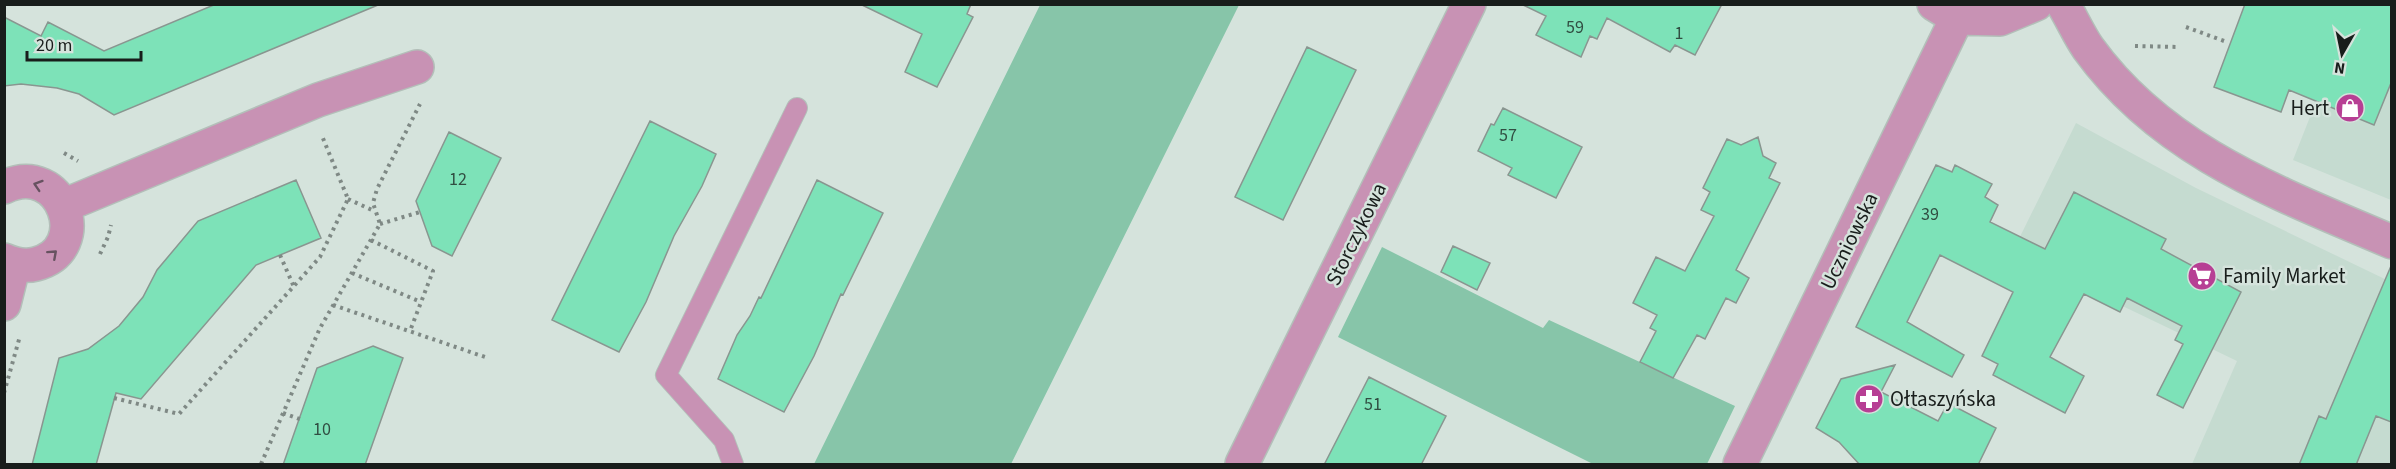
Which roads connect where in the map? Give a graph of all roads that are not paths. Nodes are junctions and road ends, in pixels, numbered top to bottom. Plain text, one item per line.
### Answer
1 (1469, 4) edge
2 (2036, 4) edge
3 (2064, 4) edge
4 (1946, 11) edge
5 (419, 83) road end
6 (797, 108) dead end
7 (4, 187) edge
8 (63, 207) junction
9 (2391, 242) edge
10 (9, 262) edge
11 (4, 304) edge
12 (733, 465) edge
13 (1242, 465) edge
14 (1740, 465) edge

1 - 13 street, Storczykowa
2 - 4 street
3 - 9 street
4 - 14 street, Uczniowska
5 - 8 street
6 - 12 lane
8 -> 7 street
10 -> 8 street
10 - 11 street

